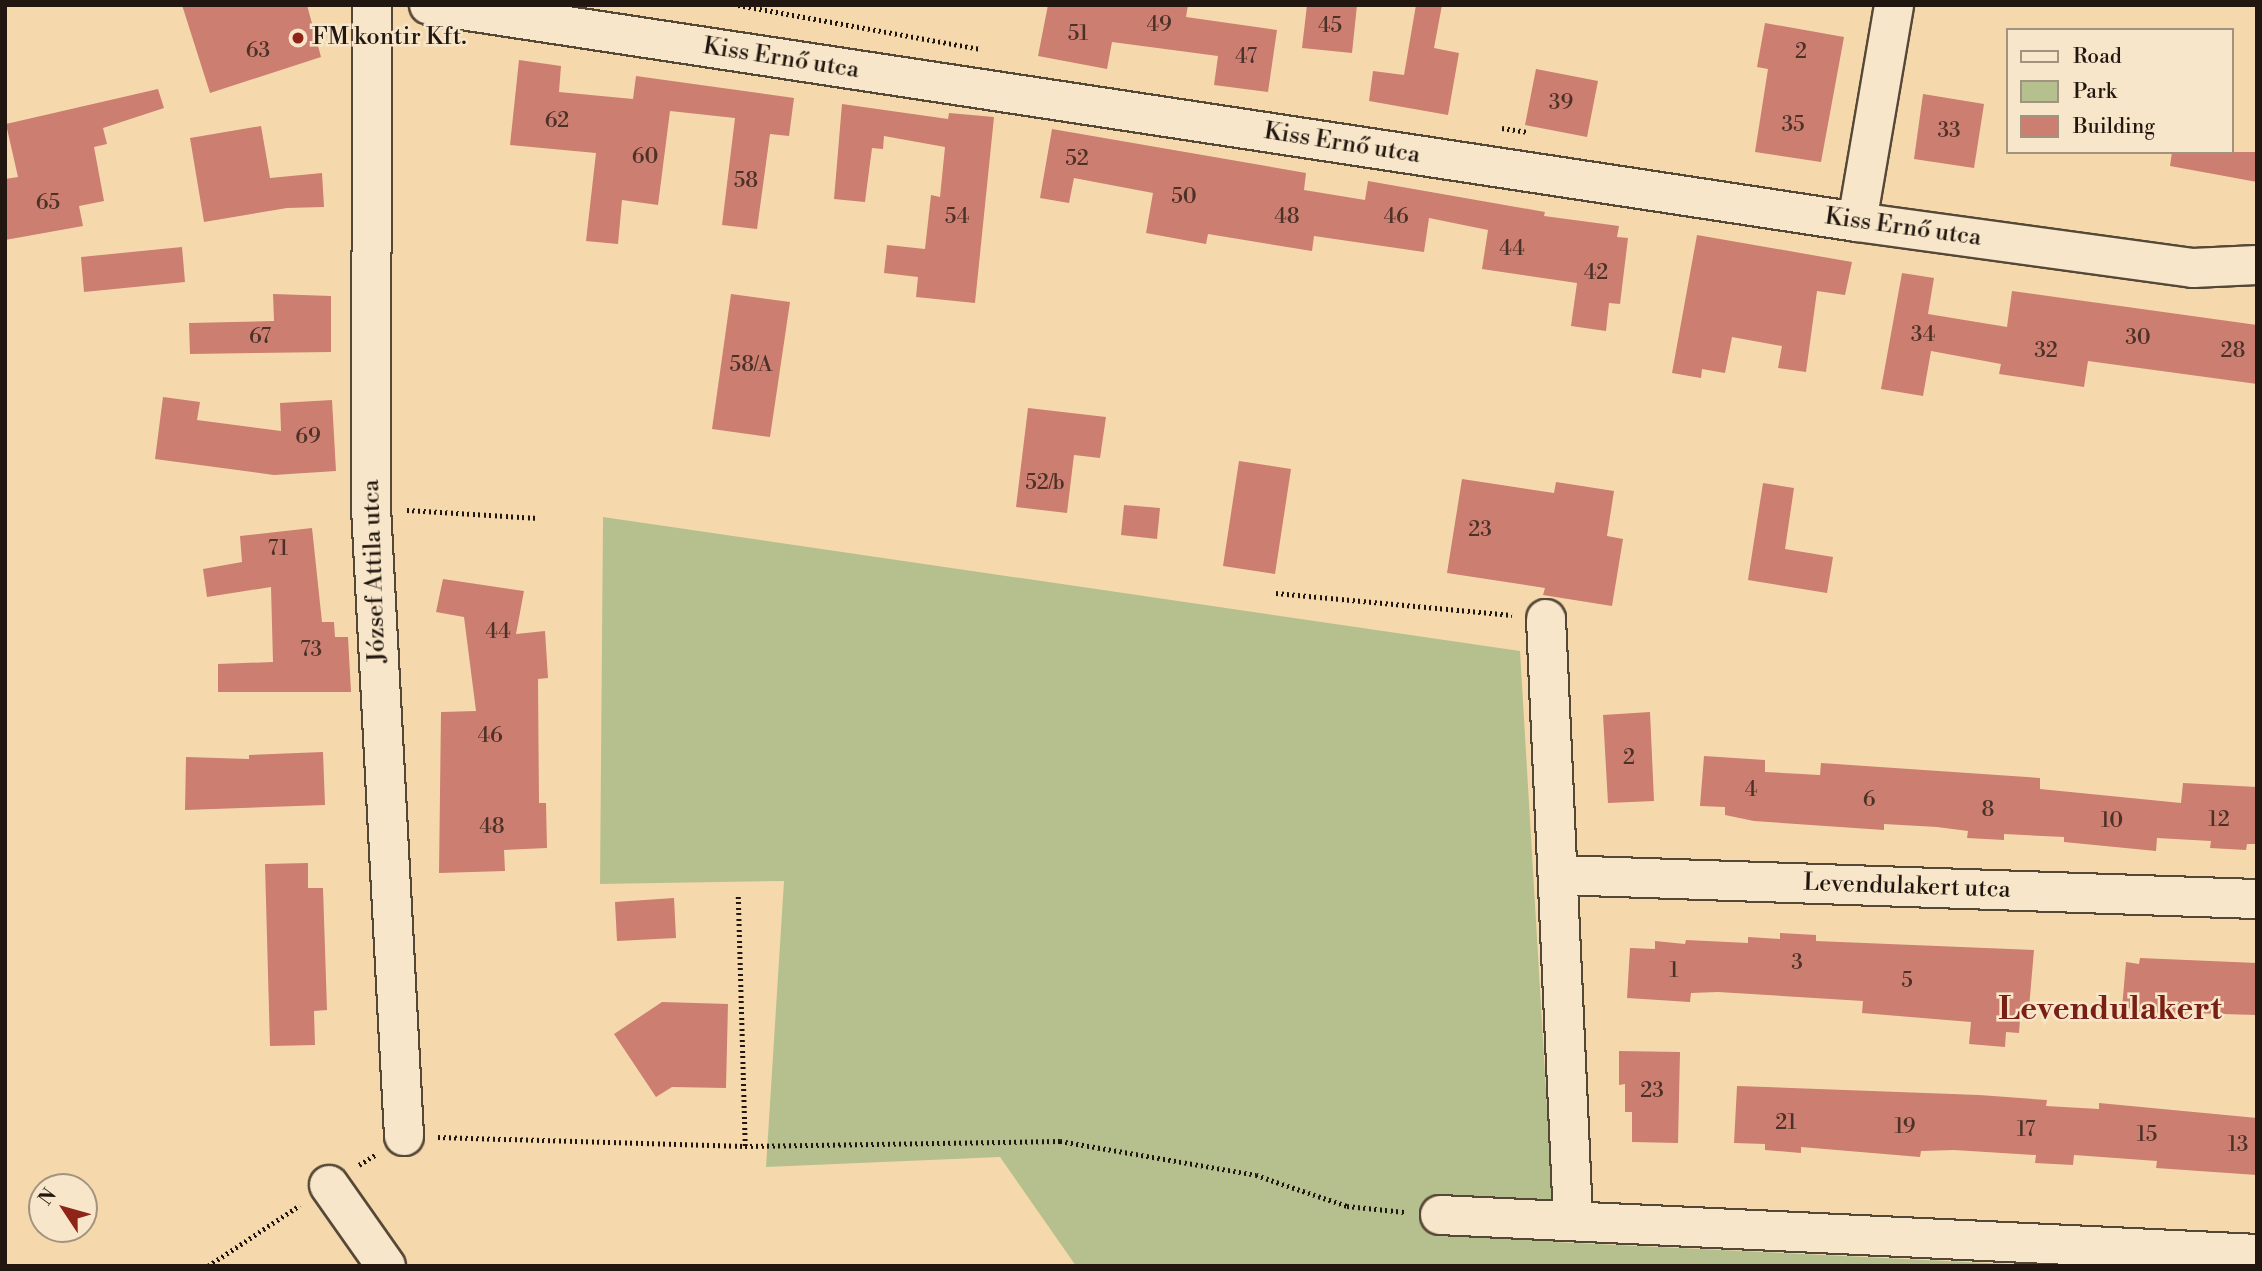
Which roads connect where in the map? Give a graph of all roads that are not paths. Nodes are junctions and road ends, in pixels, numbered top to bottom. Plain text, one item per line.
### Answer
1 (372, 5) edge
2 (429, 5) edge
3 (1894, 5) edge
4 (1857, 222) junction
5 (2257, 265) edge
6 (1546, 619) road end
7 (1558, 875) junction
8 (2257, 898) edge
9 (404, 1136) road end
10 (329, 1185) road end
11 (1440, 1215) road end
12 (1573, 1219) junction
13 (2257, 1254) edge
14 (386, 1266) edge

1 - 9 street, József Attila utca
2 - 4 street, Kiss Ernő utca
3 - 4 street
4 - 5 street, Kiss Ernő utca
6 - 7 street
7 - 8 street, Levendulakert utca
7 - 12 street
10 - 14 street
11 - 12 street
12 - 13 street

